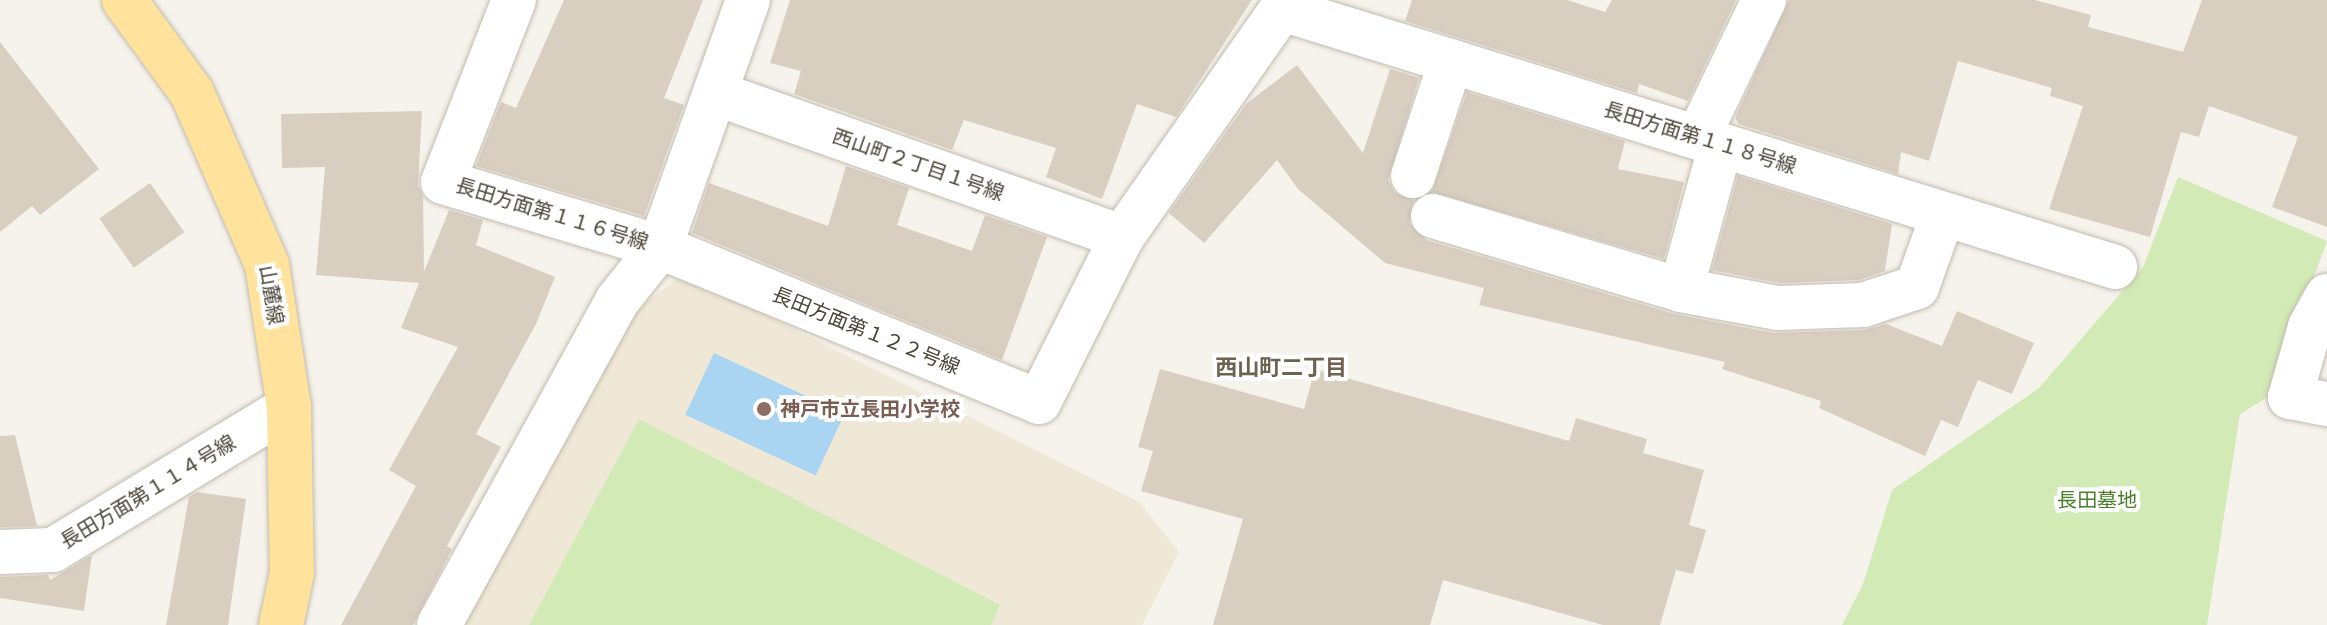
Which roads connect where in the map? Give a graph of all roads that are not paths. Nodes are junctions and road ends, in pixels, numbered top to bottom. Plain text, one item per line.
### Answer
1 (124, 0) edge
2 (514, 0) edge
3 (748, 0) edge
4 (1764, 0) edge
5 (1286, 5) edge
6 (1451, 61) junction
7 (715, 93) junction
8 (1707, 150) junction
9 (1413, 176) dead end
10 (1433, 216) dead end
11 (1937, 231) dead end
12 (1122, 237) junction
13 (660, 247) junction
14 (2115, 267) dead end
15 (1681, 290) junction
16 (2327, 296) edge
17 (2327, 404) edge
18 (289, 407) junction
19 (0, 552) edge
20 (281, 625) edge
21 (439, 625) edge

1 - 18 main road, 山麓線
2 - 13 street, 長田方面第１１６号線
3 - 7 street
4 - 8 street
5 - 6 street, 長田方面第１１８号線
5 - 12 street, 長田方面第１２２号線
6 - 8 street, 長田方面第１１８号線
6 - 9 street
7 - 12 street, 西山町２丁目１号線
7 - 13 street
8 - 14 street, 長田方面第１１８号線
8 - 15 street
10 - 15 street
11 - 15 street
12 - 13 street, 長田方面第１２２号線
13 - 21 street
16 - 17 street
18 - 19 street, 長田方面第１１４号線
18 - 20 main road, 山麓線

